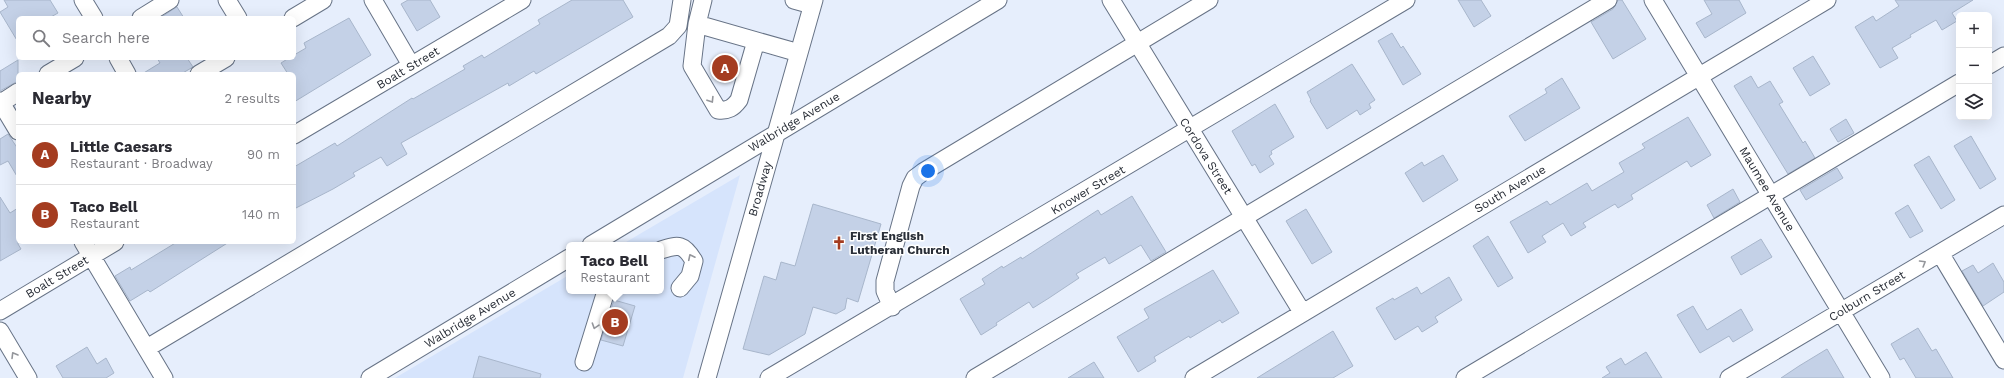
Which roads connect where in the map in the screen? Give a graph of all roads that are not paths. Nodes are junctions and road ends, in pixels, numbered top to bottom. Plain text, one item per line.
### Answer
1 (83, 0) edge
2 (170, 0) edge
3 (227, 0) edge
4 (323, 0) edge
5 (373, 0) edge
6 (522, 0) edge
7 (682, 0) edge
8 (703, 0) edge
9 (794, 0) edge
10 (998, 0) edge
11 (1110, 0) edge
12 (1209, 0) edge
13 (1406, 0) edge
14 (1608, 0) edge
15 (1653, 0) edge
16 (1827, 0) edge
17 (813, 2) edge
18 (93, 16) edge
19 (144, 16) edge
20 (237, 16) edge
21 (296, 16) edge
22 (697, 24) junction
23 (756, 41) junction
24 (1137, 43) junction
25 (799, 53) junction
26 (2004, 56) edge
27 (72, 60) edge
28 (119, 60) edge
29 (223, 60) edge
30 (1992, 63) edge
31 (412, 65) junction
32 (51, 72) edge
33 (126, 72) edge
34 (202, 72) edge
35 (1699, 77) junction
36 (1957, 84) edge
37 (16, 93) edge
38 (1, 102) edge
39 (16, 128) edge
40 (1190, 129) junction
41 (296, 134) edge
42 (775, 134) junction
43 (1771, 195) junction
44 (2004, 215) edge
45 (1244, 218) junction
46 (596, 242) edge
47 (107, 244) edge
48 (87, 249) edge
49 (664, 249) edge
50 (1940, 253) junction
51 (566, 260) edge
52 (680, 288) dead end
53 (605, 294) edge
54 (892, 307) junction
55 (0, 311) edge
56 (1302, 312) junction
57 (1841, 312) junction
58 (0, 332) edge
59 (147, 348) junction
60 (2004, 360) edge
61 (584, 362) dead end
62 (388, 373) edge
63 (28, 378) edge
64 (164, 378) edge
65 (370, 378) edge
66 (707, 378) edge
67 (769, 378) edge
68 (975, 378) edge
69 (1194, 378) edge
70 (1465, 378) edge
71 (1729, 378) edge
72 (1881, 378) edge

1 - 18 street
2 - 19 street
3 - 20 street
4 - 21 street
5 - 31 street
6 - 31 street, Boalt Street
7 - 59 street
8 - 22 street
9 - 17 street
10 - 42 street, Walbridge Avenue
11 - 24 street, Cordova Street
12 - 24 street
13 - 40 street, Knower Street
14 - 45 street
15 - 35 street, Maumee Avenue
16 - 35 street, South Avenue
17 - 25 street, Broadway
22 - 23 street
22 -> 23 street
23 - 25 street
24 - 40 street, Cordova Street
24 - 54 street
25 - 42 street, Broadway
26 - 30 street
27 - 32 street
28 - 33 street
29 - 34 street
31 - 41 street, Boalt Street
35 - 43 street, Maumee Avenue
35 - 56 street, South Avenue
36 - 43 street
37 - 38 street
38 - 39 street
40 - 45 street, Cordova Street
40 - 54 street, Knower Street
42 - 46 street, Walbridge Avenue
42 - 66 street, Broadway
43 - 57 street, Maumee Avenue
43 - 70 street
44 - 50 street, Colburn Street
45 - 56 street, Cordova Street
45 - 68 street
47 - 48 street, Boalt Street
48 - 55 street, Boalt Street
48 - 59 street
52 -> 49 street
57 -> 50 street, Colburn Street
50 - 60 street
51 - 62 street, Walbridge Avenue
53 -> 61 street
54 - 67 street, Knower Street
56 - 69 street, South Avenue
57 - 71 street, Colburn Street
57 - 72 street, Maumee Avenue
63 -> 58 street
59 - 64 street
62 - 65 street, Walbridge Avenue

